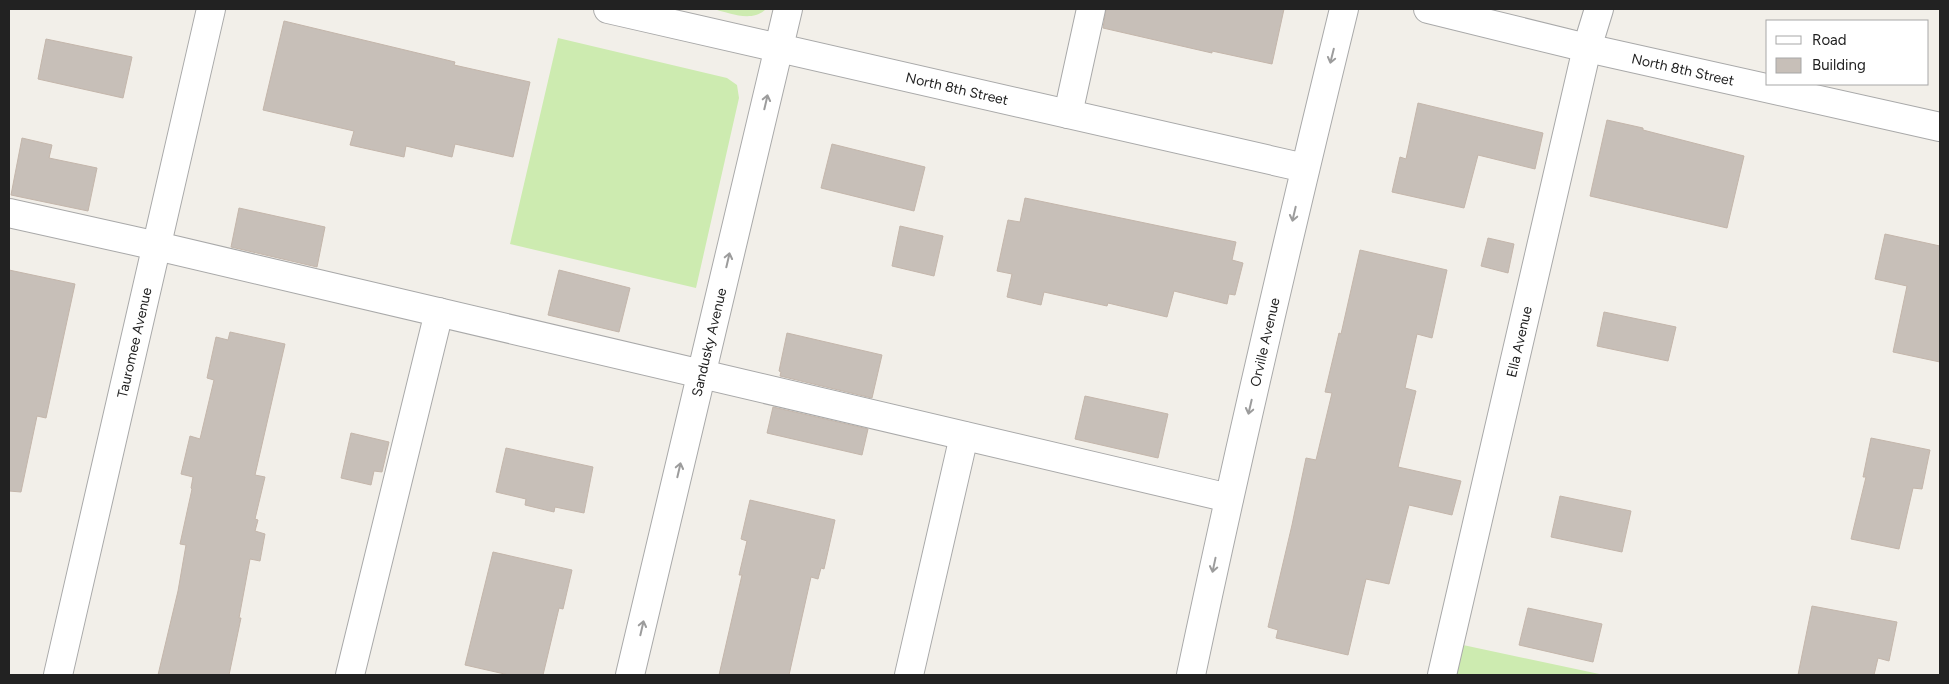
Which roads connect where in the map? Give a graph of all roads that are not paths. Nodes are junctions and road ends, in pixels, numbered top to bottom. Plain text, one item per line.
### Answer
1 (211, 9) edge
2 (608, 9) edge
3 (788, 9) edge
4 (1091, 9) edge
5 (1344, 9) edge
6 (1428, 9) edge
7 (1599, 9) edge
8 (779, 47) junction
9 (1587, 48) junction
10 (1068, 114) junction
11 (1940, 128) edge
12 (1305, 168) junction
13 (9, 213) edge
14 (157, 246) junction
15 (439, 312) junction
16 (701, 374) junction
17 (964, 436) junction
18 (1229, 498) junction
19 (58, 675) edge
20 (350, 675) edge
21 (630, 675) edge
22 (909, 675) edge
23 (1191, 675) edge
24 (1442, 675) edge

1 - 14 street, Tauromee Avenue
2 - 8 street, North 8th Street
3 - 8 street, Sandusky Avenue
4 - 10 street
5 -> 12 street, Orville Avenue
6 - 9 street, North 8th Street
7 - 9 street, Ella Avenue
8 - 10 street, North 8th Street
16 -> 8 street, Sandusky Avenue
9 - 11 street, North 8th Street
9 - 24 street, Ella Avenue
10 - 12 street, North 8th Street
12 -> 18 street, Orville Avenue
13 - 14 street
14 - 15 street
14 - 19 street, Tauromee Avenue
15 - 16 street
15 - 20 street
16 - 17 street
21 -> 16 street, Sandusky Avenue
17 - 18 street
17 - 22 street
18 -> 23 street, Orville Avenue

